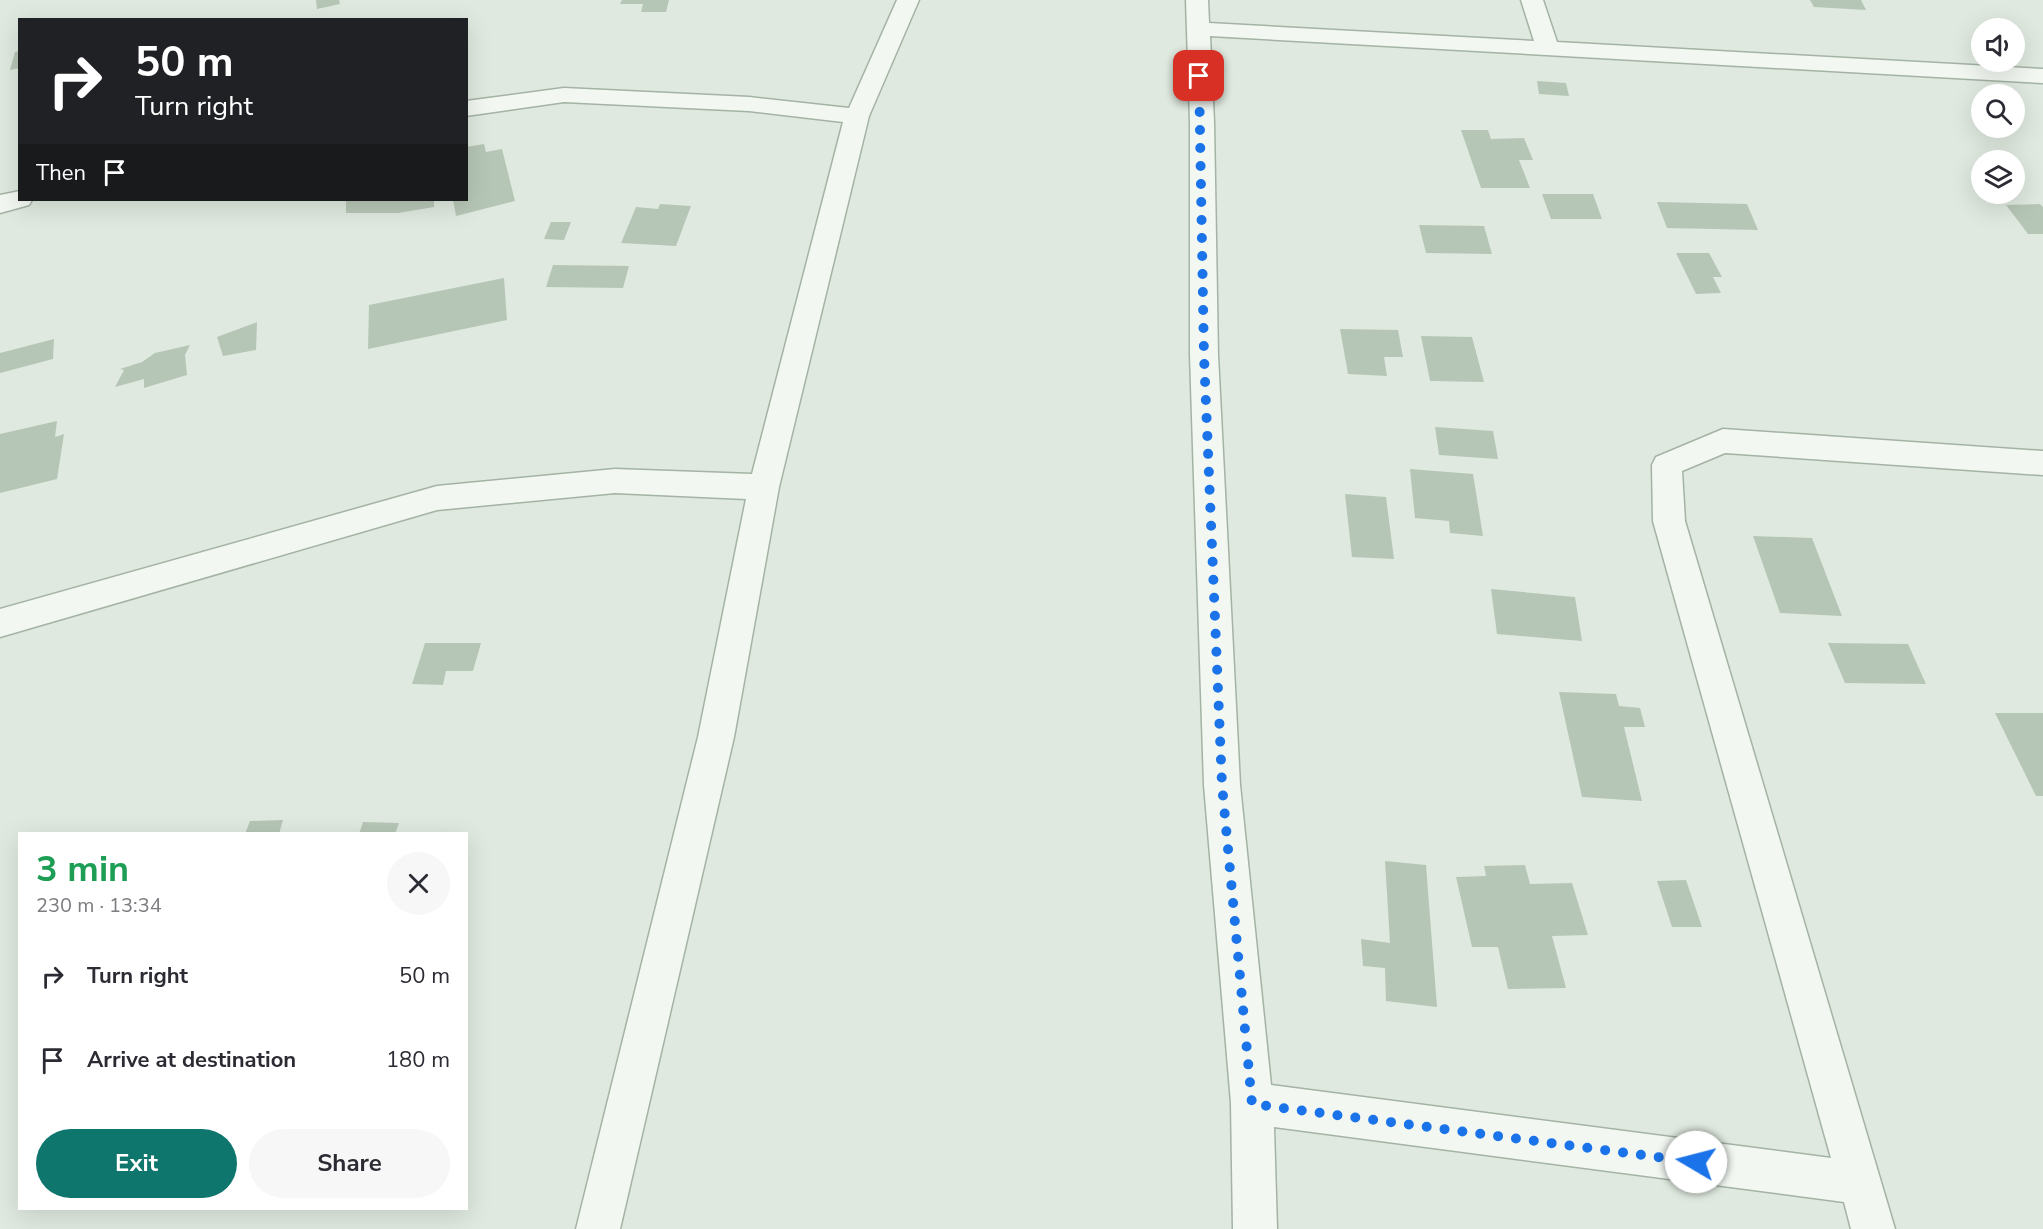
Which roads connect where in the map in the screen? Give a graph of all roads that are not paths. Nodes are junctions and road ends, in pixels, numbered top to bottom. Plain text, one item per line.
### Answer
1 (908, 0) edge
2 (1532, 0) edge
3 (1197, 14) edge
4 (1548, 48) junction
5 (2043, 76) edge
6 (468, 109) edge
7 (856, 116) junction
8 (18, 200) edge
9 (0, 204) edge
10 (2043, 463) edge
11 (764, 488) junction
12 (0, 623) edge
13 (1252, 1104) junction
14 (1860, 1183) junction
15 (598, 1229) edge
16 (1255, 1229) edge
17 (1873, 1229) edge

1 - 7 street
2 - 4 street
3 - 4 street
3 - 13 street
4 - 5 street
6 - 7 street
7 - 11 street
8 - 9 street
10 - 14 street
11 - 12 street
11 - 15 street
13 - 14 street
13 - 16 street
14 - 17 street

